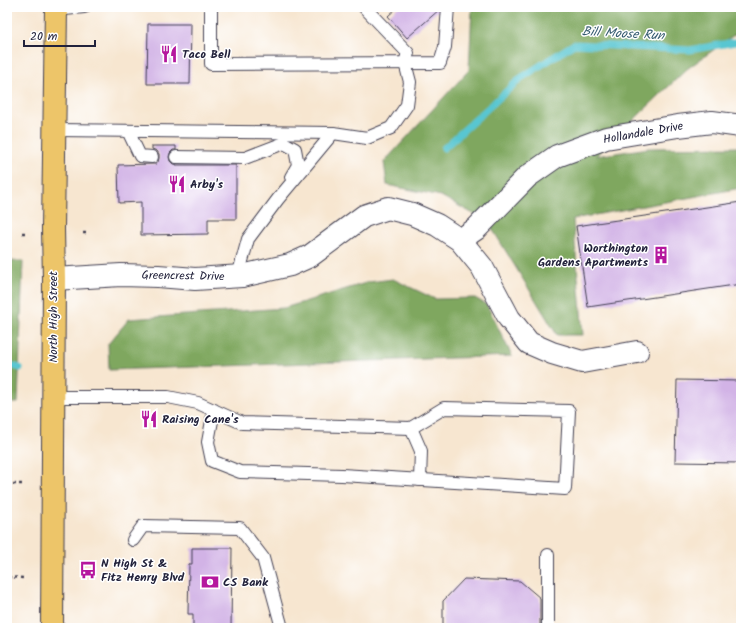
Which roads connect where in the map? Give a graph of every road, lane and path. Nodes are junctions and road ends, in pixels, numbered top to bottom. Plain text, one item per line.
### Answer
1 (84, 7) edge
2 (211, 7) edge
3 (364, 7) edge
4 (448, 7) edge
5 (56, 8) edge
6 (405, 63) junction
7 (741, 126) edge
8 (55, 130) junction
9 (128, 131) junction
10 (333, 133) junction
11 (152, 157) dead end
12 (176, 158) dead end
13 (282, 194) junction
14 (22, 233) dead end
15 (27, 233) dead end
16 (82, 233) dead end
17 (87, 233) dead end
18 (460, 240) junction
19 (238, 276) junction
20 (54, 279) junction
21 (636, 352) dead end
22 (53, 397) junction
23 (214, 410) junction
24 (411, 428) junction
25 (420, 480) junction
26 (7, 484) edge
27 (22, 484) dead end
28 (7, 537) edge
29 (133, 540) dead end
30 (548, 555) dead end
31 (8, 577) junction
32 (23, 578) dead end
33 (7, 628) edge
34 (52, 628) edge
35 (282, 628) edge
36 (548, 628) edge

1 - 5 lane
2 - 6 lane
3 - 6 lane
4 - 6 lane
5 - 8 main road, North High Street
6 - 10 lane
7 - 18 street, Hollandale Drive
8 - 9 lane
8 - 20 main road, North High Street
9 - 10 lane
9 - 11 lane
10 - 13 lane
12 - 13 lane
13 - 19 lane
14 - 15 path
16 - 17 path
18 - 19 street, Greencrest Drive
18 - 21 street, Greencrest Drive
19 - 20 street, Greencrest Drive
20 - 22 main road, North High Street
22 - 23 lane
22 - 34 main road, North High Street
23 - 24 lane
23 - 25 lane
24 - 25 lane
24 - 25 lane
26 - 27 path
28 - 31 path
29 - 35 lane
30 - 36 lane
31 - 32 path
31 - 33 path

